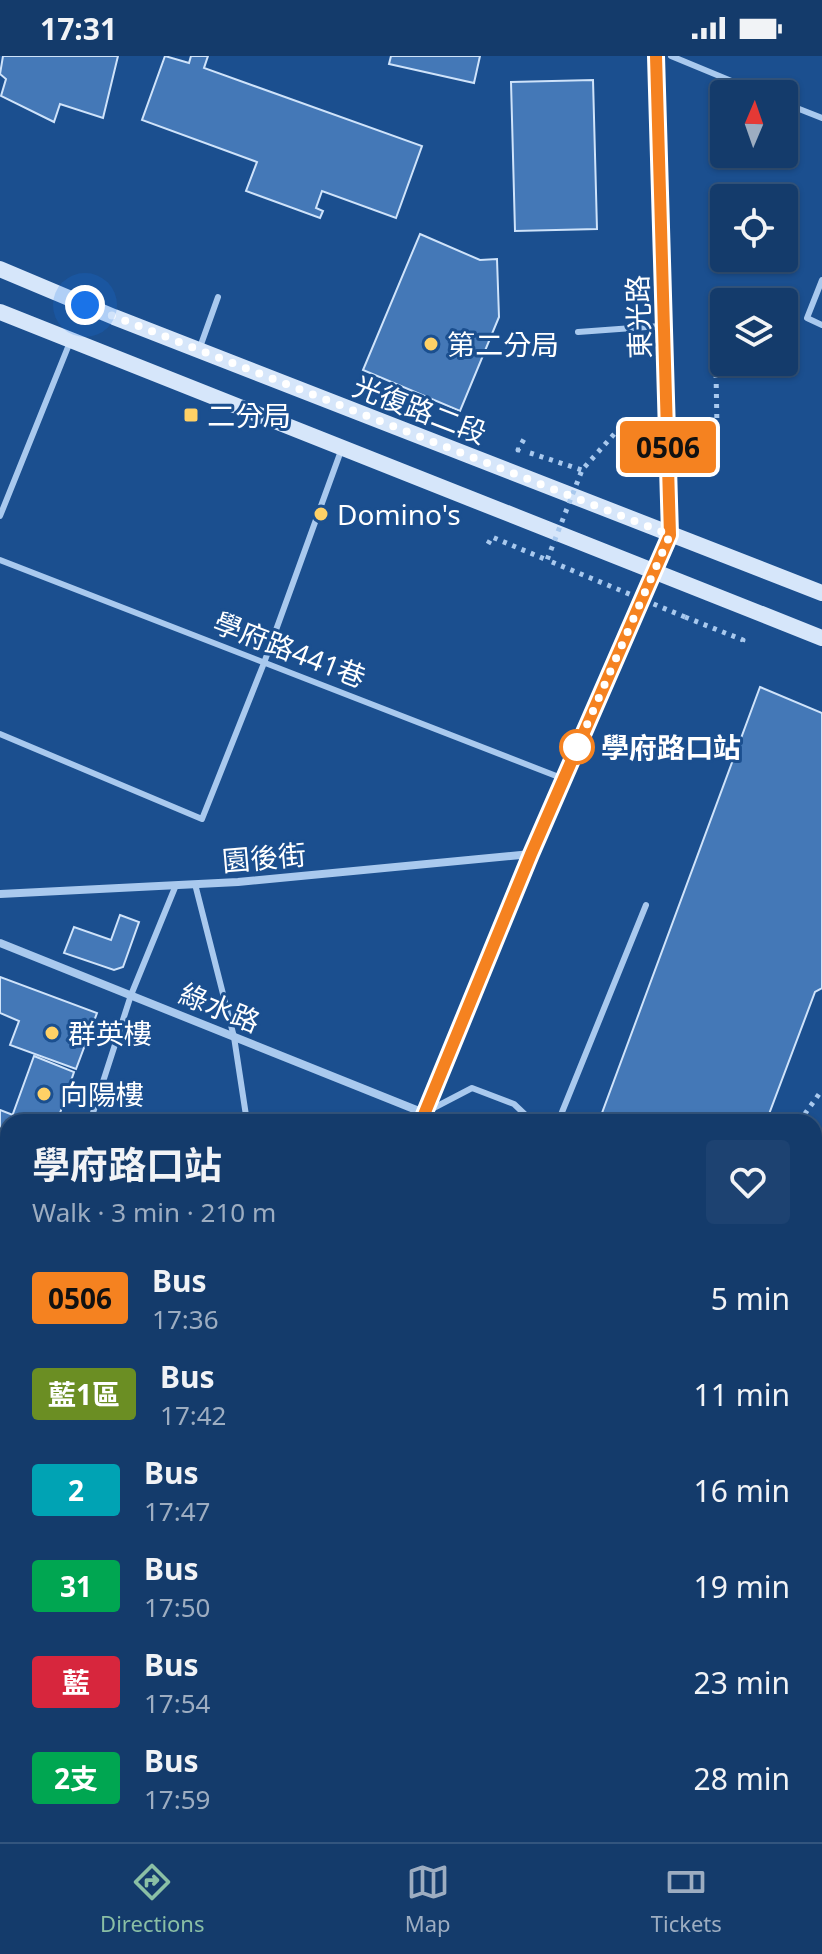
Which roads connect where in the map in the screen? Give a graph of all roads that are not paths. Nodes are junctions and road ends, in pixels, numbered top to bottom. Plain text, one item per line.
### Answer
1 (656, 56) edge
2 (671, 56) edge
3 (729, 80) edge
4 (798, 109) edge
5 (822, 118) edge
6 (0, 269) edge
7 (822, 280) edge
8 (218, 297) dead end
9 (0, 312) edge
10 (822, 325) edge
11 (664, 326) junction
12 (578, 332) dead end
13 (71, 339) junction
14 (199, 350) junction
15 (342, 448) junction
16 (0, 516) edge
17 (670, 535) junction
18 (0, 560) edge
19 (654, 573) junction
20 (822, 593) edge
21 (822, 638) edge
22 (264, 663) junction
23 (0, 734) edge
24 (564, 779) junction
25 (531, 854) junction
26 (195, 884) junction
27 (176, 885) junction
28 (0, 894) edge
29 (646, 905) dead end
30 (0, 943) edge
31 (131, 995) junction
32 (234, 1037) junction
33 (93, 1114) edge
34 (246, 1114) edge
35 (414, 1114) edge
36 (425, 1114) edge
37 (430, 1114) edge
38 (525, 1114) edge
39 (561, 1114) edge

1 - 11 main road, 東光路
2 - 3 lane
4 - 5 lane
6 - 14 main road, 光復路二段
7 - 10 lane
8 - 14 lane
9 - 13 main road
11 - 12 lane
11 - 17 main road, 東光路
13 - 15 main road
13 - 16 lane
14 - 17 main road, 光復路二段
15 - 19 main road
15 - 22 lane
17 - 19 main road, 東光路
17 - 20 main road, 光復路二段
18 - 22 lane, 學府路441巷
19 - 21 main road
19 - 24 street
22 - 23 lane
22 - 24 lane, 學府路441巷
24 - 25 street
25 - 26 street, 園後街
25 - 36 street
26 - 27 street, 園後街
26 - 32 lane
27 - 28 street, 園後街
27 - 31 lane
29 - 39 lane
30 - 31 street, 綠水路
31 - 32 street, 綠水路
31 - 33 lane
32 - 34 lane
32 - 35 street, 綠水路
37 - 38 lane

